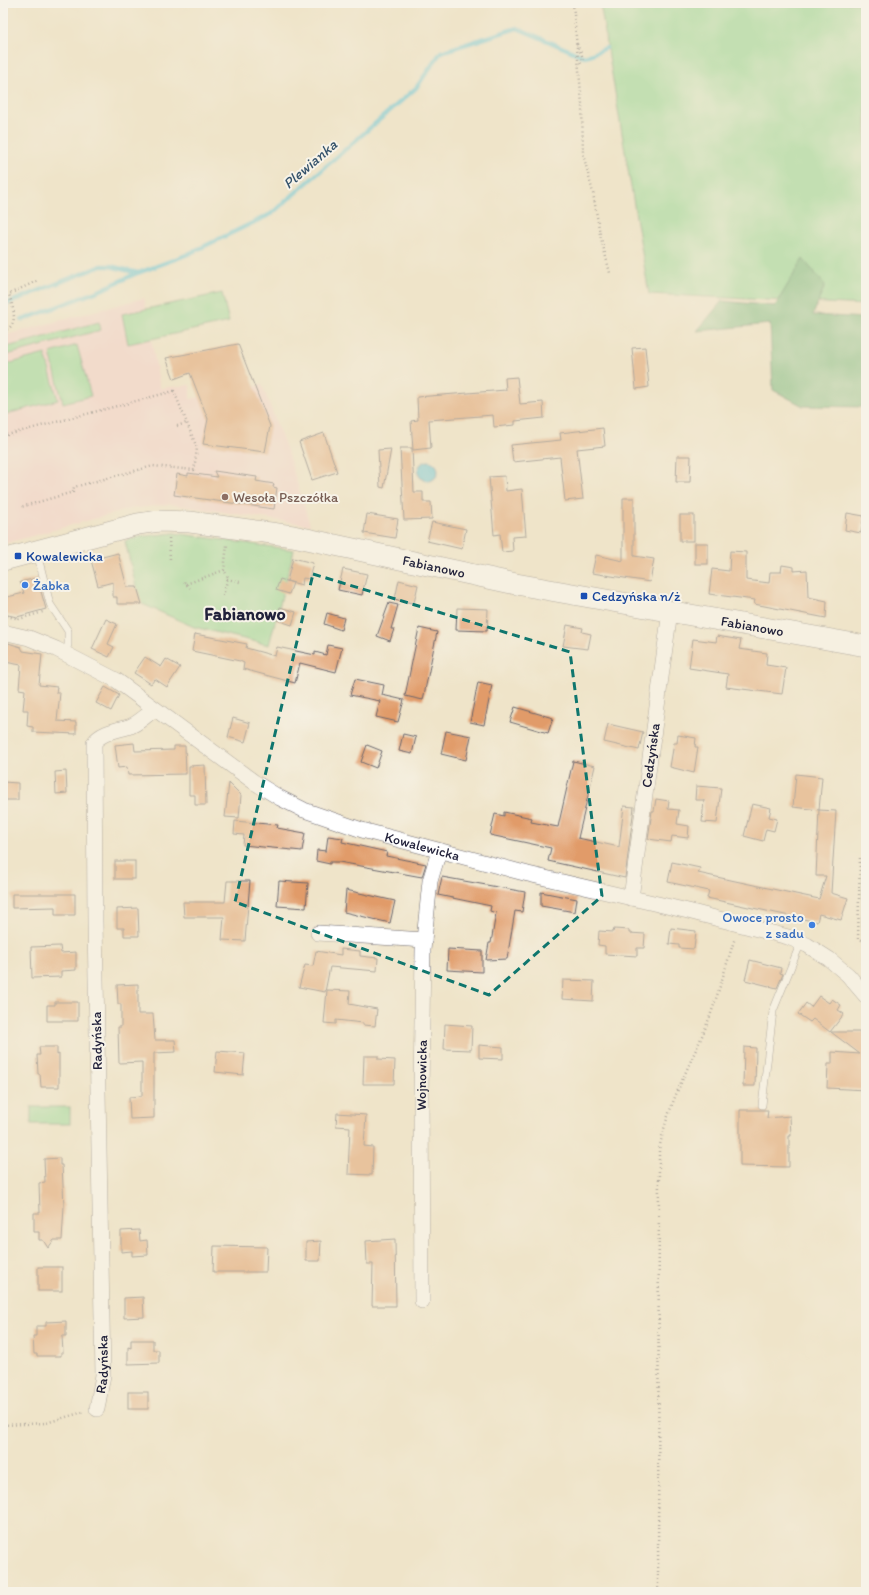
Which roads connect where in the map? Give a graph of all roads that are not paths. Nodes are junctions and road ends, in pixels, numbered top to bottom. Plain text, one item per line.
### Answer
1 (36, 551) junction
2 (3, 560) edge
3 (670, 611) junction
4 (3, 632) edge
5 (866, 646) edge
6 (64, 654) junction
7 (154, 709) junction
8 (439, 851) junction
9 (631, 898) junction
10 (318, 933) dead end
11 (424, 940) junction
12 (801, 942) junction
13 (866, 996) edge
14 (762, 1105) dead end
15 (422, 1301) dead end
16 (98, 1409) road end

1 - 2 street, Fabianowo
1 - 3 street, Fabianowo
1 - 6 lane
3 - 5 street, Fabianowo
3 - 9 street, Cedzyńska
4 - 6 street, Kowalewicka
6 - 7 street, Kowalewicka
7 - 8 street, Kowalewicka
7 - 16 street, Radyńska
8 - 9 street, Kowalewicka
8 - 11 street, Wojnowicka
9 - 12 street, Kowalewicka
10 - 11 street
11 - 15 street, Wojnowicka
12 - 13 street, Kowalewicka
12 - 14 lane

